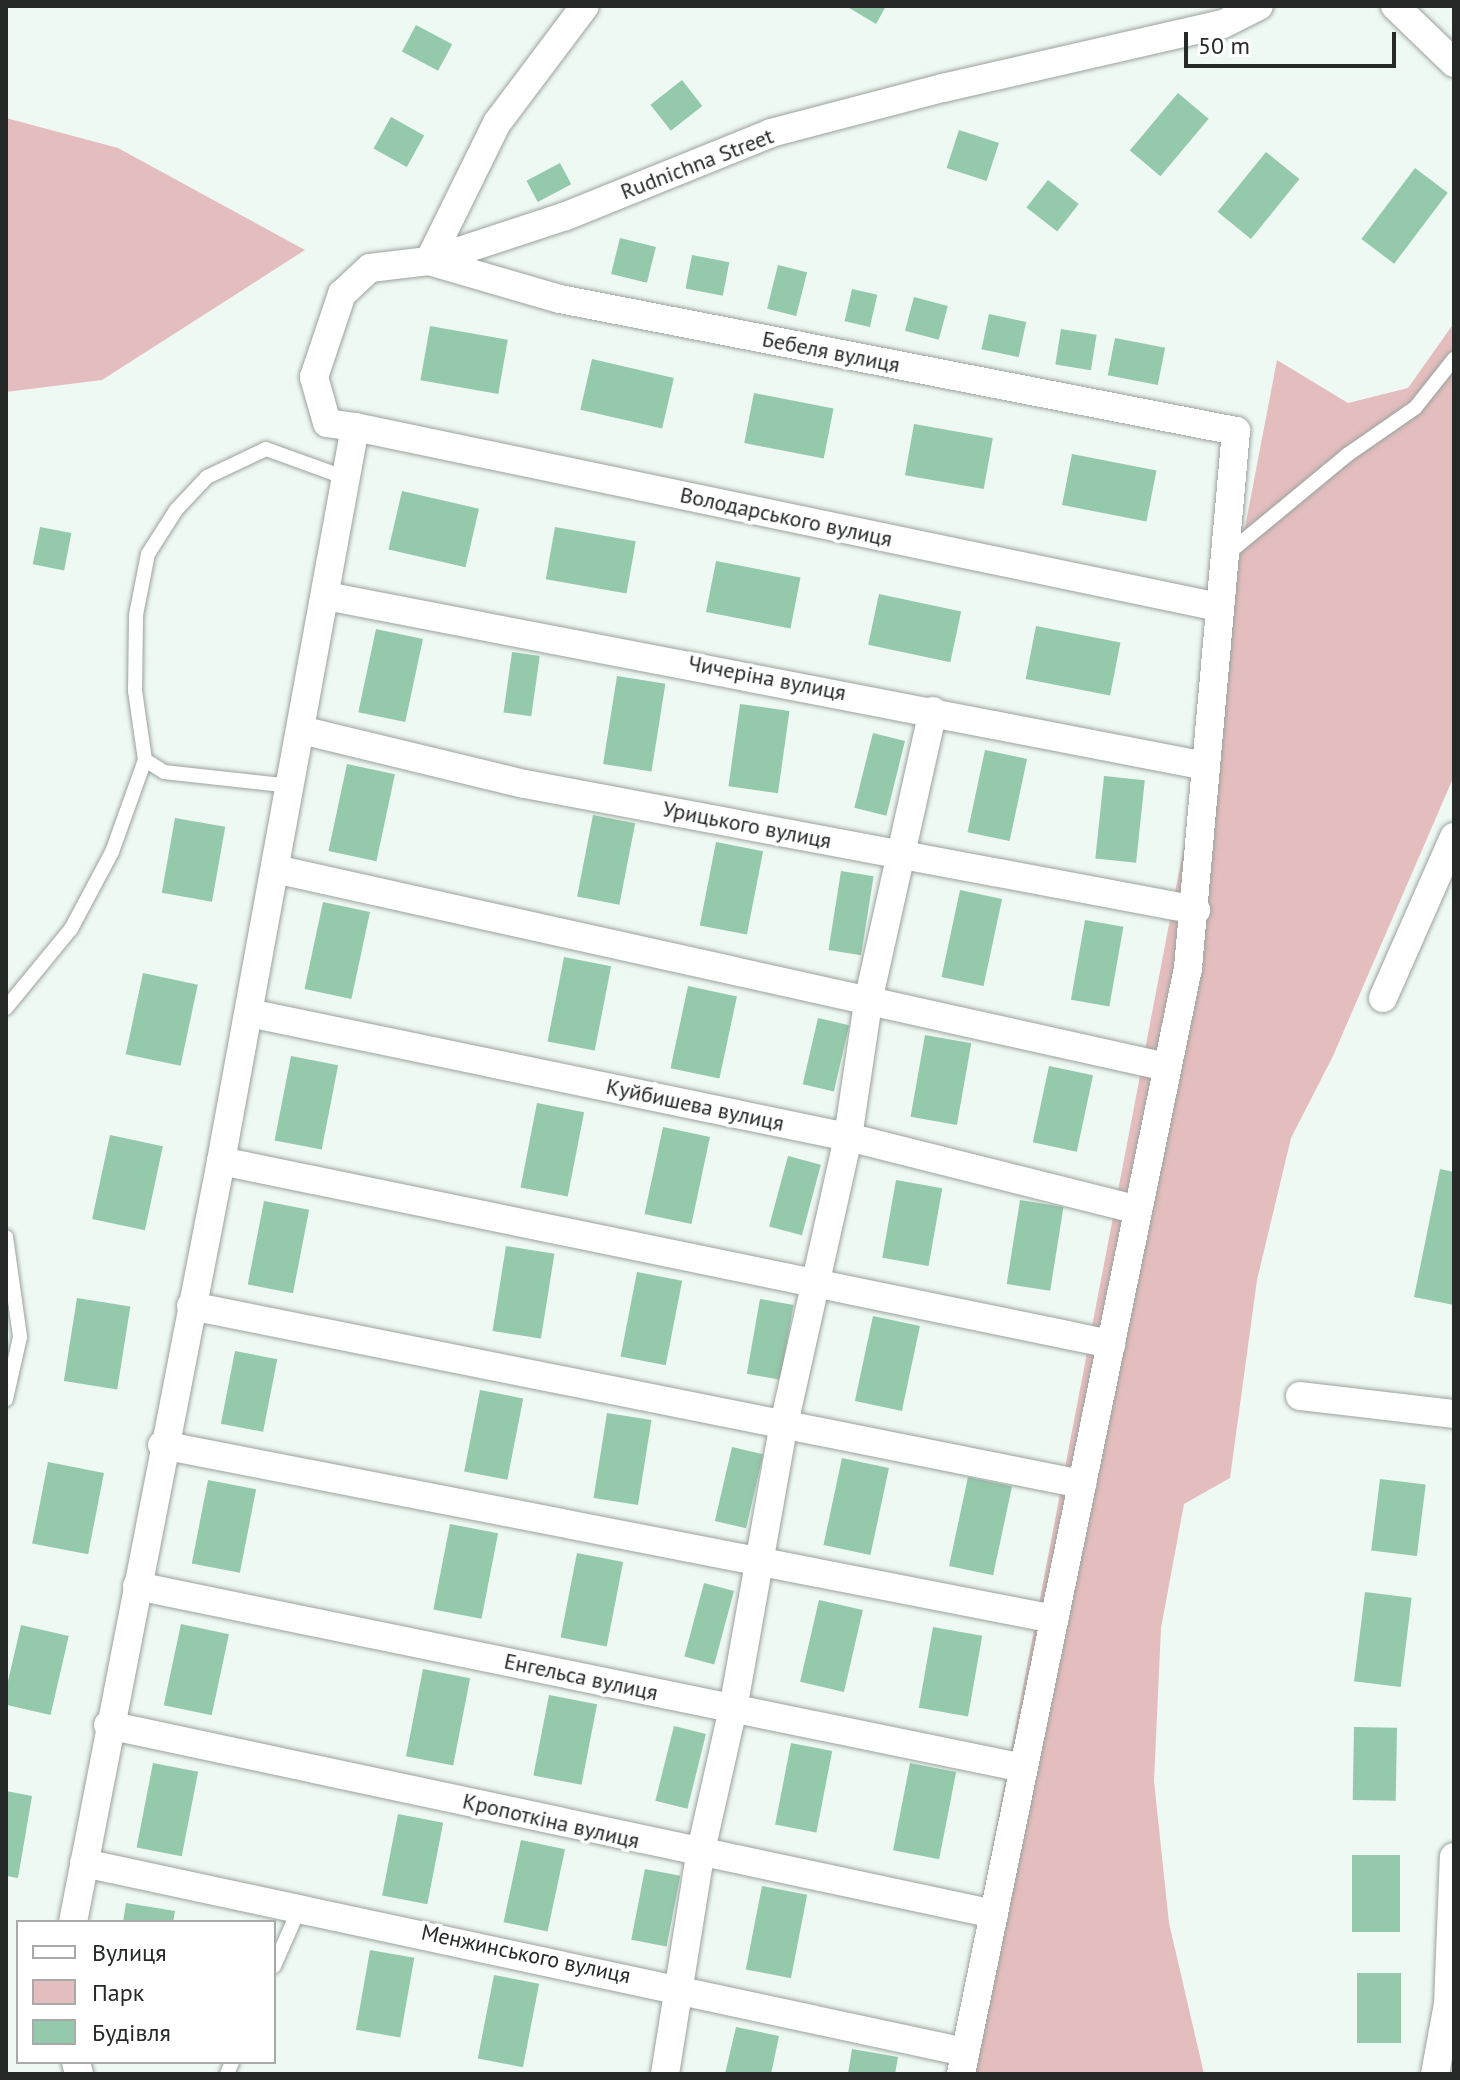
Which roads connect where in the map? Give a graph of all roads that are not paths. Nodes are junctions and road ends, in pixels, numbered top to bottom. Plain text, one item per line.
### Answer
1 (585, 6) edge
2 (1259, 6) edge
3 (1395, 6) edge
4 (1454, 63) edge
5 (429, 261) junction
6 (1454, 359) edge
7 (355, 427) junction
8 (346, 478) junction
9 (1223, 558) junction
10 (326, 596) junction
11 (1218, 607) junction
12 (933, 711) junction
13 (301, 730) junction
14 (145, 760) junction
15 (1206, 766) junction
16 (291, 786) junction
17 (1454, 837) edge
18 (900, 855) junction
19 (275, 869) junction
20 (1196, 910) junction
21 (24, 985) junction
22 (6, 989) edge
23 (869, 997) junction
24 (1383, 998) dead end
25 (6, 1008) edge
26 (249, 1013) junction
27 (1167, 1067) junction
28 (848, 1137) junction
29 (221, 1161) junction
30 (1138, 1210) junction
31 (6, 1237) edge
32 (818, 1282) junction
33 (191, 1306) junction
34 (1111, 1344) junction
35 (1300, 1396) dead end
36 (6, 1399) edge
37 (1454, 1414) edge
38 (784, 1424) junction
39 (162, 1445) junction
40 (1082, 1484) junction
41 (759, 1565) junction
42 (137, 1586) junction
43 (1054, 1619) junction
44 (733, 1709) junction
45 (108, 1725) junction
46 (1024, 1768) junction
47 (700, 1855) junction
48 (1454, 1857) edge
49 (84, 1863) junction
50 (300, 1906) junction
51 (994, 1914) junction
52 (73, 1920) edge
53 (276, 1961) edge
54 (677, 1987) junction
55 (963, 2063) edge
56 (665, 2074) edge
57 (1435, 2074) edge

1 - 5 street
2 - 5 street, Rudnichna Street
3 - 4 street
5 - 7 street, Володарського вулиця
5 - 9 street, Бебеля вулиця
6 - 9 lane
7 - 8 street
7 - 11 street, Володарського вулиця
8 - 10 street
8 - 14 lane
9 - 11 street
10 - 12 street, Чичеріна вулиця
10 - 13 street
11 - 15 street
12 - 15 street, Чичеріна вулиця
12 - 18 street
13 - 16 street
13 - 18 street, Урицького вулиця
14 - 16 lane
14 - 21 lane
15 - 20 street
16 - 19 street
17 - 24 street
18 - 20 street, Урицького вулиця
18 - 23 street
19 - 23 street
19 - 26 street
20 - 27 street
21 - 22 lane
21 - 25 lane
23 - 27 street
23 - 28 street
26 - 28 street, Куйбишева вулиця
26 - 29 street
27 - 30 street
28 - 30 street, Куйбишева вулиця
28 - 32 street
29 - 32 street
29 - 33 street
30 - 34 street
31 - 36 lane
32 - 34 street
32 - 38 street
33 - 38 street
33 - 39 street
34 - 40 street
35 - 37 street
38 - 40 street
38 - 41 street
39 - 41 street
39 - 42 street
40 - 43 street
41 - 43 street
41 - 44 street
42 - 44 street, Енгельса вулиця
42 - 45 street
43 - 46 street
44 - 46 street, Енгельса вулиця
44 - 47 street
45 - 47 street, Кропоткіна вулиця
45 - 49 street
46 - 51 street
47 - 51 street, Кропоткіна вулиця
47 - 54 street
48 - 57 street
49 - 50 street, Менжинського вулиця
49 - 52 street
50 - 53 lane
50 - 54 street, Менжинського вулиця
51 - 55 street
54 - 55 street, Менжинського вулиця
54 - 56 street

